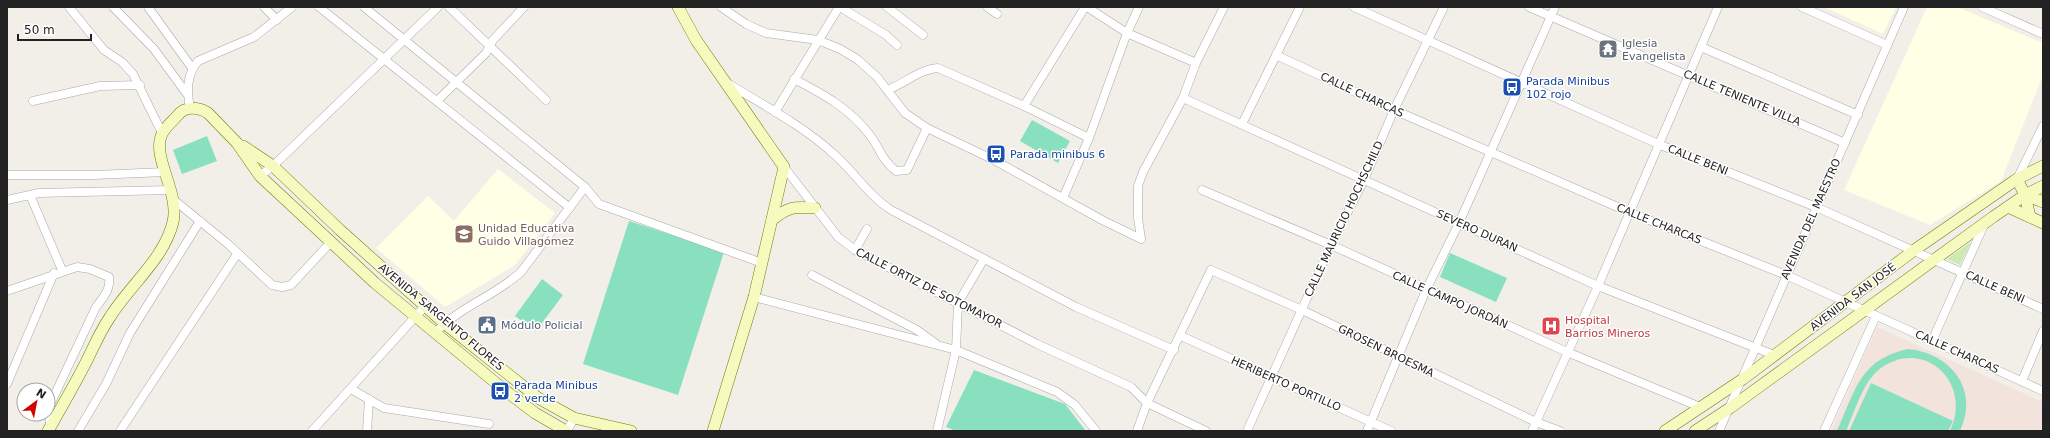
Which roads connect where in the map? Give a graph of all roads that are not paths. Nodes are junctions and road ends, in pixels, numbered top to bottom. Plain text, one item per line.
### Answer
1 (69, 7) edge
2 (113, 7) edge
3 (148, 7) edge
4 (264, 7) edge
5 (292, 7) edge
6 (319, 7) edge
7 (364, 7) edge
8 (438, 7) edge
9 (450, 7) edge
10 (524, 7) edge
11 (678, 7) edge
12 (721, 7) edge
13 (839, 7) edge
14 (887, 7) edge
15 (987, 7) edge
16 (1086, 7) edge
17 (1139, 7) edge
18 (1224, 7) edge
19 (1300, 7) edge
20 (1354, 7) edge
21 (1444, 7) edge
22 (1529, 7) edge
23 (1555, 7) edge
24 (1718, 7) edge
25 (1802, 7) edge
26 (1904, 7) edge
27 (1982, 7) edge
28 (997, 14) dead end
29 (1550, 17) junction
30 (277, 20) junction
31 (1127, 32) junction
32 (923, 34) dead end
33 (2043, 34) edge
34 (404, 40) junction
35 (818, 40) junction
36 (1428, 40) junction
37 (897, 45) dead end
38 (1888, 45) junction
39 (490, 47) junction
40 (1701, 47) junction
41 (1276, 55) junction
42 (384, 59) junction
43 (1196, 63) junction
44 (192, 68) junction
45 (1689, 75) junction
46 (794, 79) junction
47 (456, 82) junction
48 (1521, 82) junction
49 (727, 83) junction
50 (140, 85) junction
51 (887, 90) junction
52 (187, 94) junction
53 (1183, 98) junction
54 (33, 100) dead end
55 (546, 100) dead end
56 (437, 101) junction
57 (1024, 106) junction
58 (190, 109) junction
59 (1394, 110) junction
60 (775, 112) junction
61 (1858, 115) junction
62 (1242, 124) junction
63 (2043, 126) edge
64 (927, 128) junction
65 (162, 133) junction
66 (1089, 138) junction
67 (237, 143) junction
68 (1845, 143) junction
69 (1658, 144) junction
70 (1491, 151) junction
71 (273, 166) junction
72 (2043, 166) edge
73 (784, 167) junction
74 (166, 172) junction
75 (7, 175) edge
76 (260, 176) junction
77 (2016, 179) junction
78 (1364, 180) junction
79 (2043, 186) edge
80 (585, 188) junction
81 (1202, 190) dead end
82 (30, 195) junction
83 (172, 195) junction
84 (2025, 196) junction
85 (1063, 198) junction
86 (7, 200) edge
87 (2043, 202) edge
88 (2008, 206) junction
89 (1816, 207) junction
90 (570, 208) junction
91 (815, 208) junction
92 (1628, 212) junction
93 (2030, 217) junction
94 (772, 220) junction
95 (200, 221) junction
96 (1459, 223) junction
97 (2043, 223) edge
98 (1984, 224) junction
99 (867, 229) dead end
100 (330, 243) junction
101 (356, 244) junction
102 (1331, 245) junction
103 (855, 250) junction
104 (1913, 251) junction
105 (237, 254) junction
106 (344, 255) junction
107 (984, 259) junction
108 (1934, 260) junction
109 (762, 263) junction
110 (58, 272) junction
111 (1962, 272) junction
112 (812, 275) dead end
113 (1786, 275) junction
114 (1598, 286) junction
115 (1426, 290) junction
116 (7, 291) edge
117 (754, 297) junction
118 (958, 302) junction
119 (1846, 302) junction
120 (425, 306) junction
121 (2043, 309) edge
122 (1302, 310) junction
123 (1864, 310) junction
124 (414, 316) junction
125 (1876, 316) junction
126 (444, 323) junction
127 (2043, 331) edge
128 (435, 333) junction
129 (1181, 336) junction
130 (1932, 341) junction
131 (938, 346) junction
132 (1757, 348) junction
133 (956, 350) junction
134 (1174, 350) junction
135 (1567, 352) junction
136 (1774, 355) junction
137 (1398, 356) junction
138 (1271, 377) junction
139 (1743, 379) junction
140 (2022, 381) junction
141 (7, 384) edge
142 (351, 389) junction
143 (2043, 391) edge
144 (369, 400) junction
145 (1147, 403) junction
146 (1700, 407) junction
147 (1730, 408) junction
148 (574, 418) junction
149 (1371, 422) junction
150 (1536, 422) junction
151 (489, 424) dead end
152 (49, 429) edge
153 (78, 431) edge
154 (120, 431) edge
155 (312, 431) edge
156 (366, 431) edge
157 (567, 431) edge
158 (631, 431) edge
159 (713, 431) edge
160 (937, 431) edge
161 (1096, 431) edge
162 (1137, 431) edge
163 (1206, 431) edge
164 (1247, 431) edge
165 (1367, 431) edge
166 (1391, 431) edge
167 (1532, 431) edge
168 (1560, 431) edge
169 (1665, 431) edge
170 (1695, 431) edge
171 (1719, 431) edge
172 (1824, 431) edge

1 - 50 street
2 - 52 street
3 - 44 street
4 - 30 street
5 - 30 street
6 - 42 street
7 - 34 street
8 - 34 street
9 - 39 street
10 - 39 street
11 - 49 street, CALLE ORTIZ DE SOTOMAYOR
12 - 35 street
13 - 35 street
13 - 37 street
14 - 32 street
15 - 28 street
16 - 31 street
16 - 57 street
17 - 31 street
18 - 43 street
19 - 41 street
20 - 36 street, CALLE BENI
21 - 36 street, CALLE MAURICIO HOCHSCHILD
22 - 29 street, CALLE TENIENTE VILLA
23 - 29 street
24 - 40 street
25 - 38 street
26 - 38 street, AVENIDA DEL MAESTRO
27 - 33 street
29 - 45 street, CALLE TENIENTE VILLA
29 - 48 street
30 - 44 street
31 - 43 street
31 - 66 street
34 - 42 street
34 - 47 street
35 - 46 street
35 - 51 street
36 - 48 street, CALLE BENI
36 - 59 street, CALLE MAURICIO HOCHSCHILD
38 - 61 street, AVENIDA DEL MAESTRO
39 - 47 street
39 - 55 street
40 - 45 street
40 - 61 street
41 - 59 street, CALLE CHARCAS
41 - 62 street
42 - 56 street
42 - 71 street
43 - 53 street
44 - 52 street
45 - 68 street, CALLE TENIENTE VILLA
45 - 69 street
46 - 60 street
46 - 64 street
47 - 56 street
47 - 80 street
48 - 69 street, CALLE BENI
48 - 70 street
49 - 60 street
49 - 73 street, CALLE ORTIZ DE SOTOMAYOR
50 - 54 street
50 - 65 street
51 - 57 street
51 - 64 street
52 - 58 street
53 - 62 street, SEVERO DURAN
53 - 85 street
56 - 90 street
57 - 66 street
58 - 65 street
58 - 67 street
59 - 70 street, CALLE CHARCAS
59 - 78 street, CALLE MAURICIO HOCHSCHILD
60 - 107 street
61 - 68 street, AVENIDA DEL MAESTRO
62 - 78 street, SEVERO DURAN
63 - 77 street
64 - 85 street
65 - 74 street
66 - 85 street
67 - 71 street, AVENIDA SARGENTO FLORES
67 - 76 street, AVENIDA SARGENTO FLORES
68 - 89 street, AVENIDA DEL MAESTRO
69 - 89 street, CALLE BENI
69 - 92 street
70 - 92 street, CALLE CHARCAS
70 - 96 street
71 - 76 street
71 - 101 street, AVENIDA SARGENTO FLORES
72 - 77 street, AVENIDA SAN JOSÉ
73 - 91 street, CALLE ORTIZ DE SOTOMAYOR
73 - 94 street
74 - 75 street
74 - 83 street
76 - 100 street, AVENIDA SARGENTO FLORES
77 - 84 street
77 - 104 street, AVENIDA SAN JOSÉ
78 - 96 street, SEVERO DURAN
78 - 102 street, CALLE MAURICIO HOCHSCHILD
79 - 84 street, AVENIDA SAN JOSÉ
80 - 90 street
80 - 109 street
81 - 102 street, CALLE CAMPO JORDÁN
82 - 83 street
82 - 86 street
82 - 110 street
83 - 95 street
83 - 152 street
84 - 87 street
84 - 88 street, AVENIDA SAN JOSÉ
84 - 93 street
88 - 93 street
88 - 98 street, AVENIDA SAN JOSÉ
89 - 104 street, CALLE BENI
89 - 113 street, AVENIDA DEL MAESTRO
90 - 126 street
91 - 94 street
91 - 103 street, CALLE ORTIZ DE SOTOMAYOR
92 - 113 street, CALLE CHARCAS
92 - 114 street
93 - 97 street
94 - 109 street
95 - 105 street
95 - 153 street
96 - 114 street, SEVERO DURAN
96 - 115 street
98 - 108 street, AVENIDA SAN JOSÉ
98 - 111 street
99 - 103 street
100 - 105 street
100 - 106 street, AVENIDA SARGENTO FLORES
101 - 106 street
101 - 120 street, AVENIDA SARGENTO FLORES
102 - 115 street, CALLE CAMPO JORDÁN
102 - 122 street, CALLE MAURICIO HOCHSCHILD
103 - 118 street, CALLE ORTIZ DE SOTOMAYOR
104 - 108 street, CALLE BENI
104 - 119 street, AVENIDA SAN JOSÉ
105 - 154 street
106 - 124 street, AVENIDA SARGENTO FLORES
107 - 118 street
107 - 134 street
108 - 111 street, CALLE BENI
108 - 123 street, AVENIDA SAN JOSÉ
109 - 117 street
110 - 116 street
110 - 141 street
110 - 152 street
111 - 121 street, CALLE BENI
111 - 130 street
112 - 131 street
113 - 119 street, CALLE CHARCAS
113 - 132 street, AVENIDA DEL MAESTRO
114 - 132 street, SEVERO DURAN
114 - 135 street
115 - 135 street, CALLE CAMPO JORDÁN
115 - 137 street
117 - 131 street
117 - 159 street
118 - 133 street
118 - 145 street, CALLE ORTIZ DE SOTOMAYOR
119 - 123 street, CALLE CHARCAS
119 - 136 street, AVENIDA SAN JOSÉ
120 - 124 street
120 - 126 street, AVENIDA SARGENTO FLORES
122 - 129 street, GROSEN BROESMA
122 - 137 street, GROSEN BROESMA
122 - 138 street, CALLE MAURICIO HOCHSCHILD
123 - 125 street, CALLE CHARCAS
123 - 147 street, AVENIDA SAN JOSÉ
124 - 128 street, AVENIDA SARGENTO FLORES
124 - 142 street
125 - 130 street, CALLE CHARCAS
125 - 172 street
126 - 128 street
126 - 148 street, AVENIDA SARGENTO FLORES
127 - 140 street
128 - 157 street, AVENIDA SARGENTO FLORES
129 - 134 street
129 - 138 street, HERIBERTO PORTILLO
130 - 140 street, CALLE CHARCAS
131 - 133 street
132 - 136 street, SEVERO DURAN
132 - 139 street, AVENIDA DEL MAESTRO
133 - 160 street
133 - 161 street
134 - 145 street
135 - 146 street, CALLE CAMPO JORDÁN
135 - 150 street
136 - 139 street, AVENIDA SAN JOSÉ
137 - 149 street
137 - 150 street, GROSEN BROESMA
138 - 149 street, HERIBERTO PORTILLO
138 - 164 street, CALLE MAURICIO HOCHSCHILD
139 - 146 street, AVENIDA SAN JOSÉ
139 - 147 street, AVENIDA DEL MAESTRO
140 - 143 street, CALLE CHARCAS
142 - 144 street
142 - 155 street
144 - 151 street
144 - 156 street
145 - 162 street
145 - 163 street, CALLE ORTIZ DE SOTOMAYOR
146 - 169 street, AVENIDA SAN JOSÉ
147 - 170 street, AVENIDA SAN JOSÉ
147 - 171 street, AVENIDA DEL MAESTRO
148 - 157 street
148 - 158 street, AVENIDA SARGENTO FLORES
149 - 165 street
149 - 166 street, HERIBERTO PORTILLO
150 - 167 street
150 - 168 street, GROSEN BROESMA

